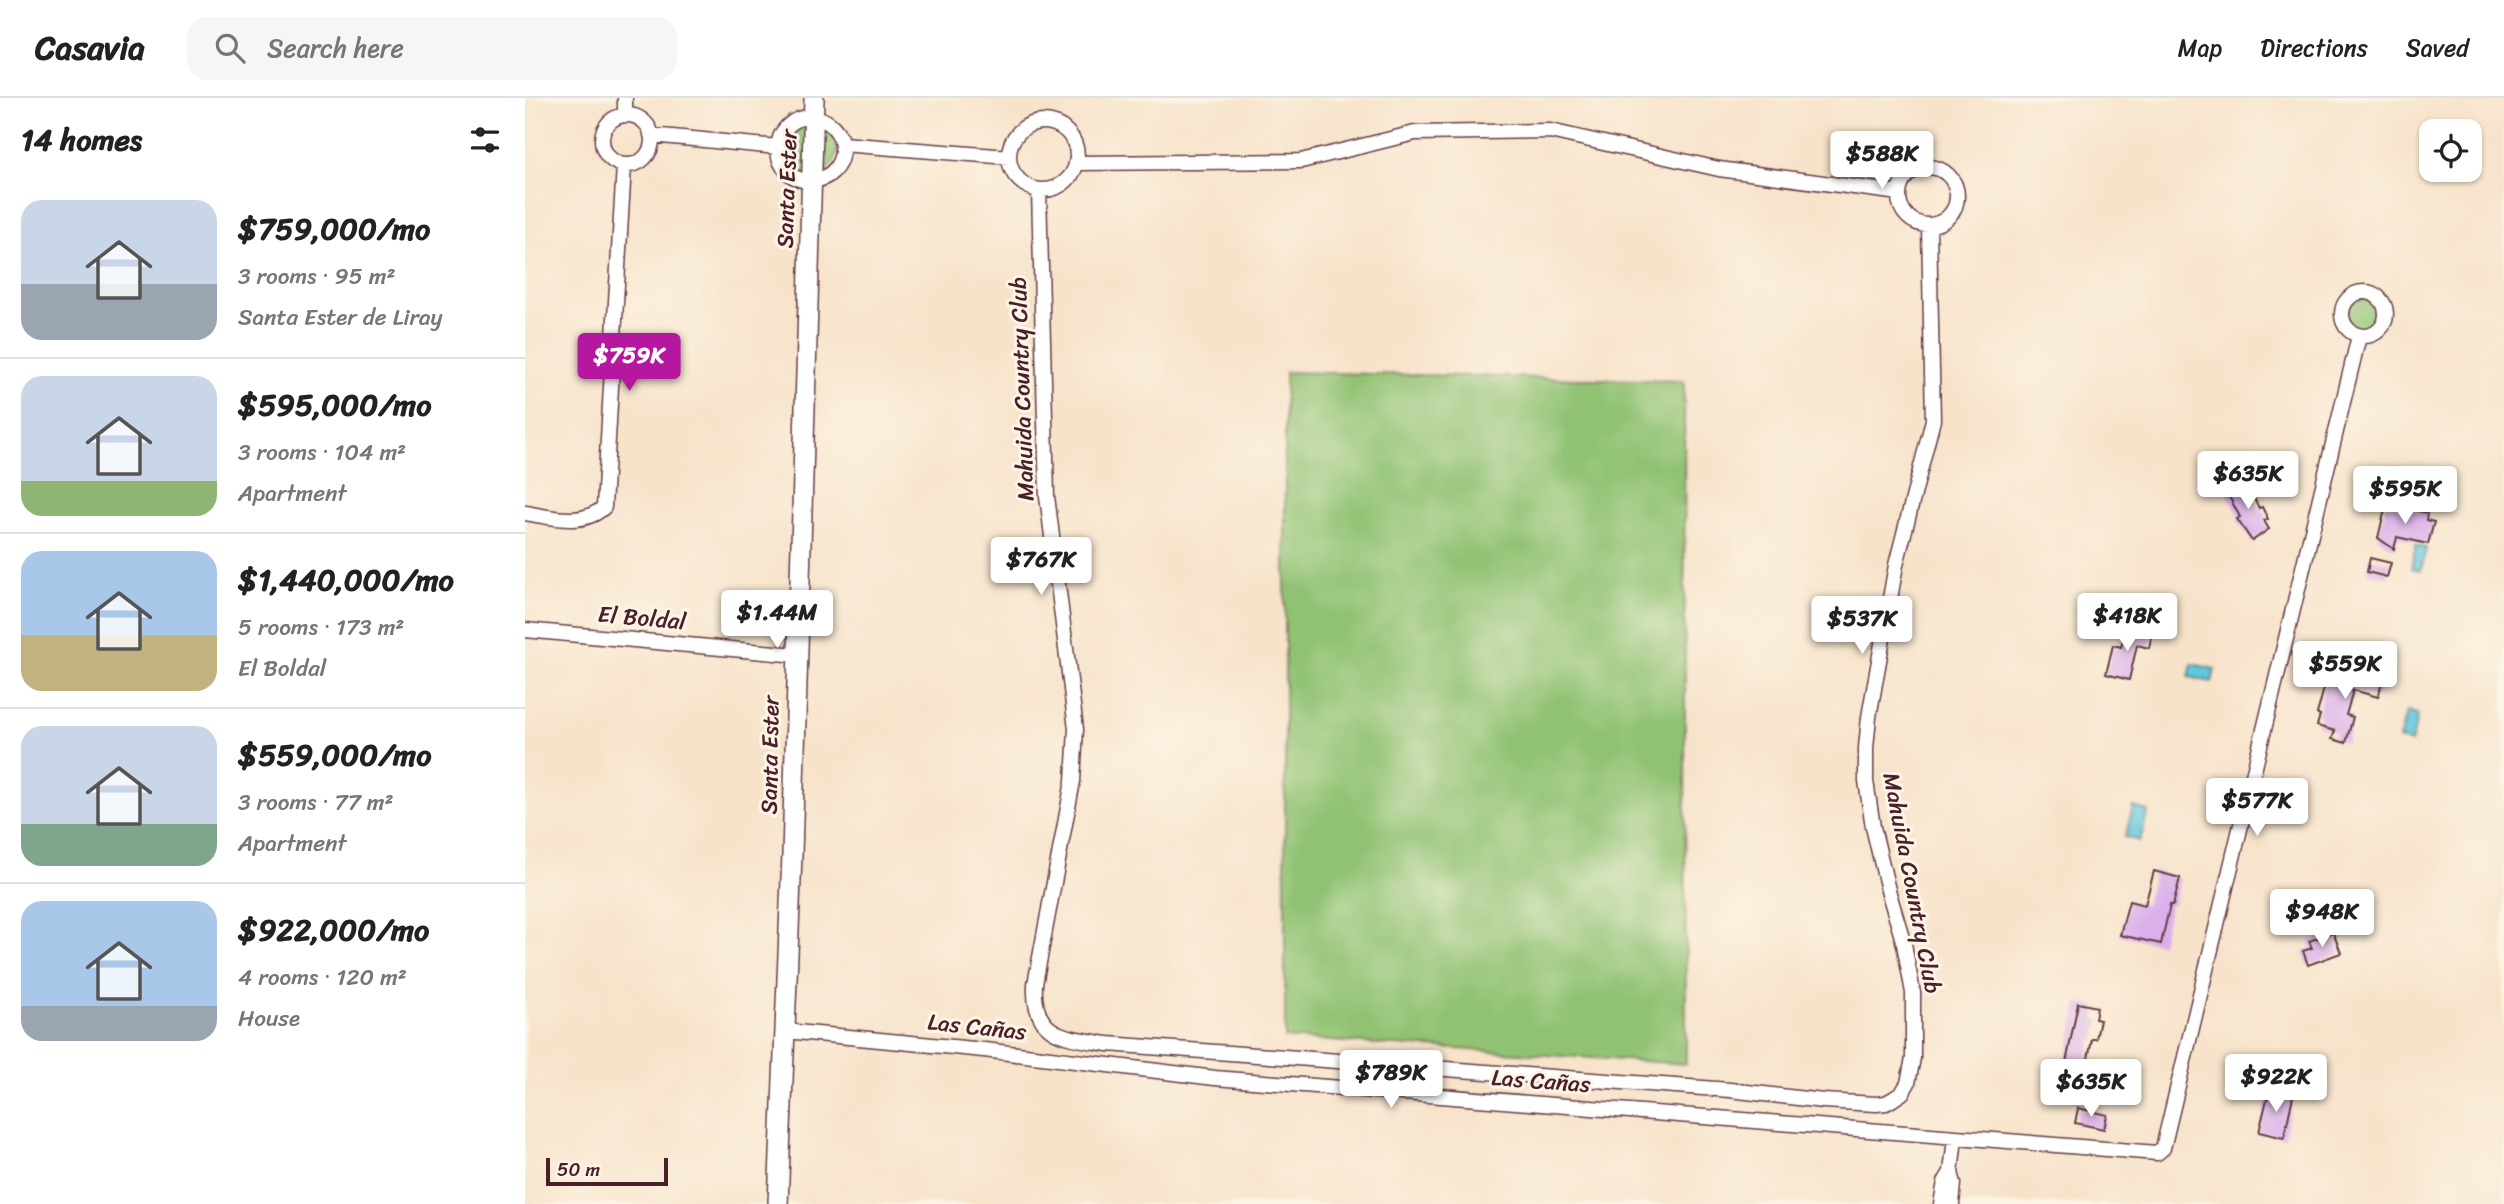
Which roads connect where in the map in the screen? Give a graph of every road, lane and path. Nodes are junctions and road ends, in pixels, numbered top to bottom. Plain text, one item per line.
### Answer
1 (625, 98) edge
2 (814, 107) edge
3 (625, 115) junction
4 (651, 135) junction
5 (842, 144) junction
6 (778, 147) junction
7 (1009, 157) junction
8 (1076, 163) junction
9 (624, 165) junction
10 (812, 181) junction
11 (1039, 190) junction
12 (1899, 193) junction
13 (1929, 226) junction
14 (2359, 335) dead end
15 (525, 513) edge
16 (525, 630) edge
17 (797, 655) junction
18 (786, 1031) junction
19 (1955, 1138) junction
20 (1951, 1172) junction
21 (778, 1204) edge
22 (1941, 1204) edge
23 (1952, 1204) edge

1 - 3 street
2 - 5 street
2 - 6 street
2 - 10 street, Santa Ester
3 - 4 street
3 - 9 street
4 - 6 street
4 - 9 street
5 - 7 street
5 - 10 street
6 - 10 street
7 - 8 street
7 - 11 street
8 - 11 street
8 - 12 street
9 - 15 street
10 - 17 street, Santa Ester
11 - 13 street, Mahuida Country Club
12 - 13 street
12 - 13 street
14 - 19 street, Las Cañas
16 - 17 street, El Boldal
17 - 18 street, Santa Ester
18 - 19 street, Las Cañas
18 - 21 street, Santa Ester
19 - 20 street
20 - 22 street
20 - 23 street

